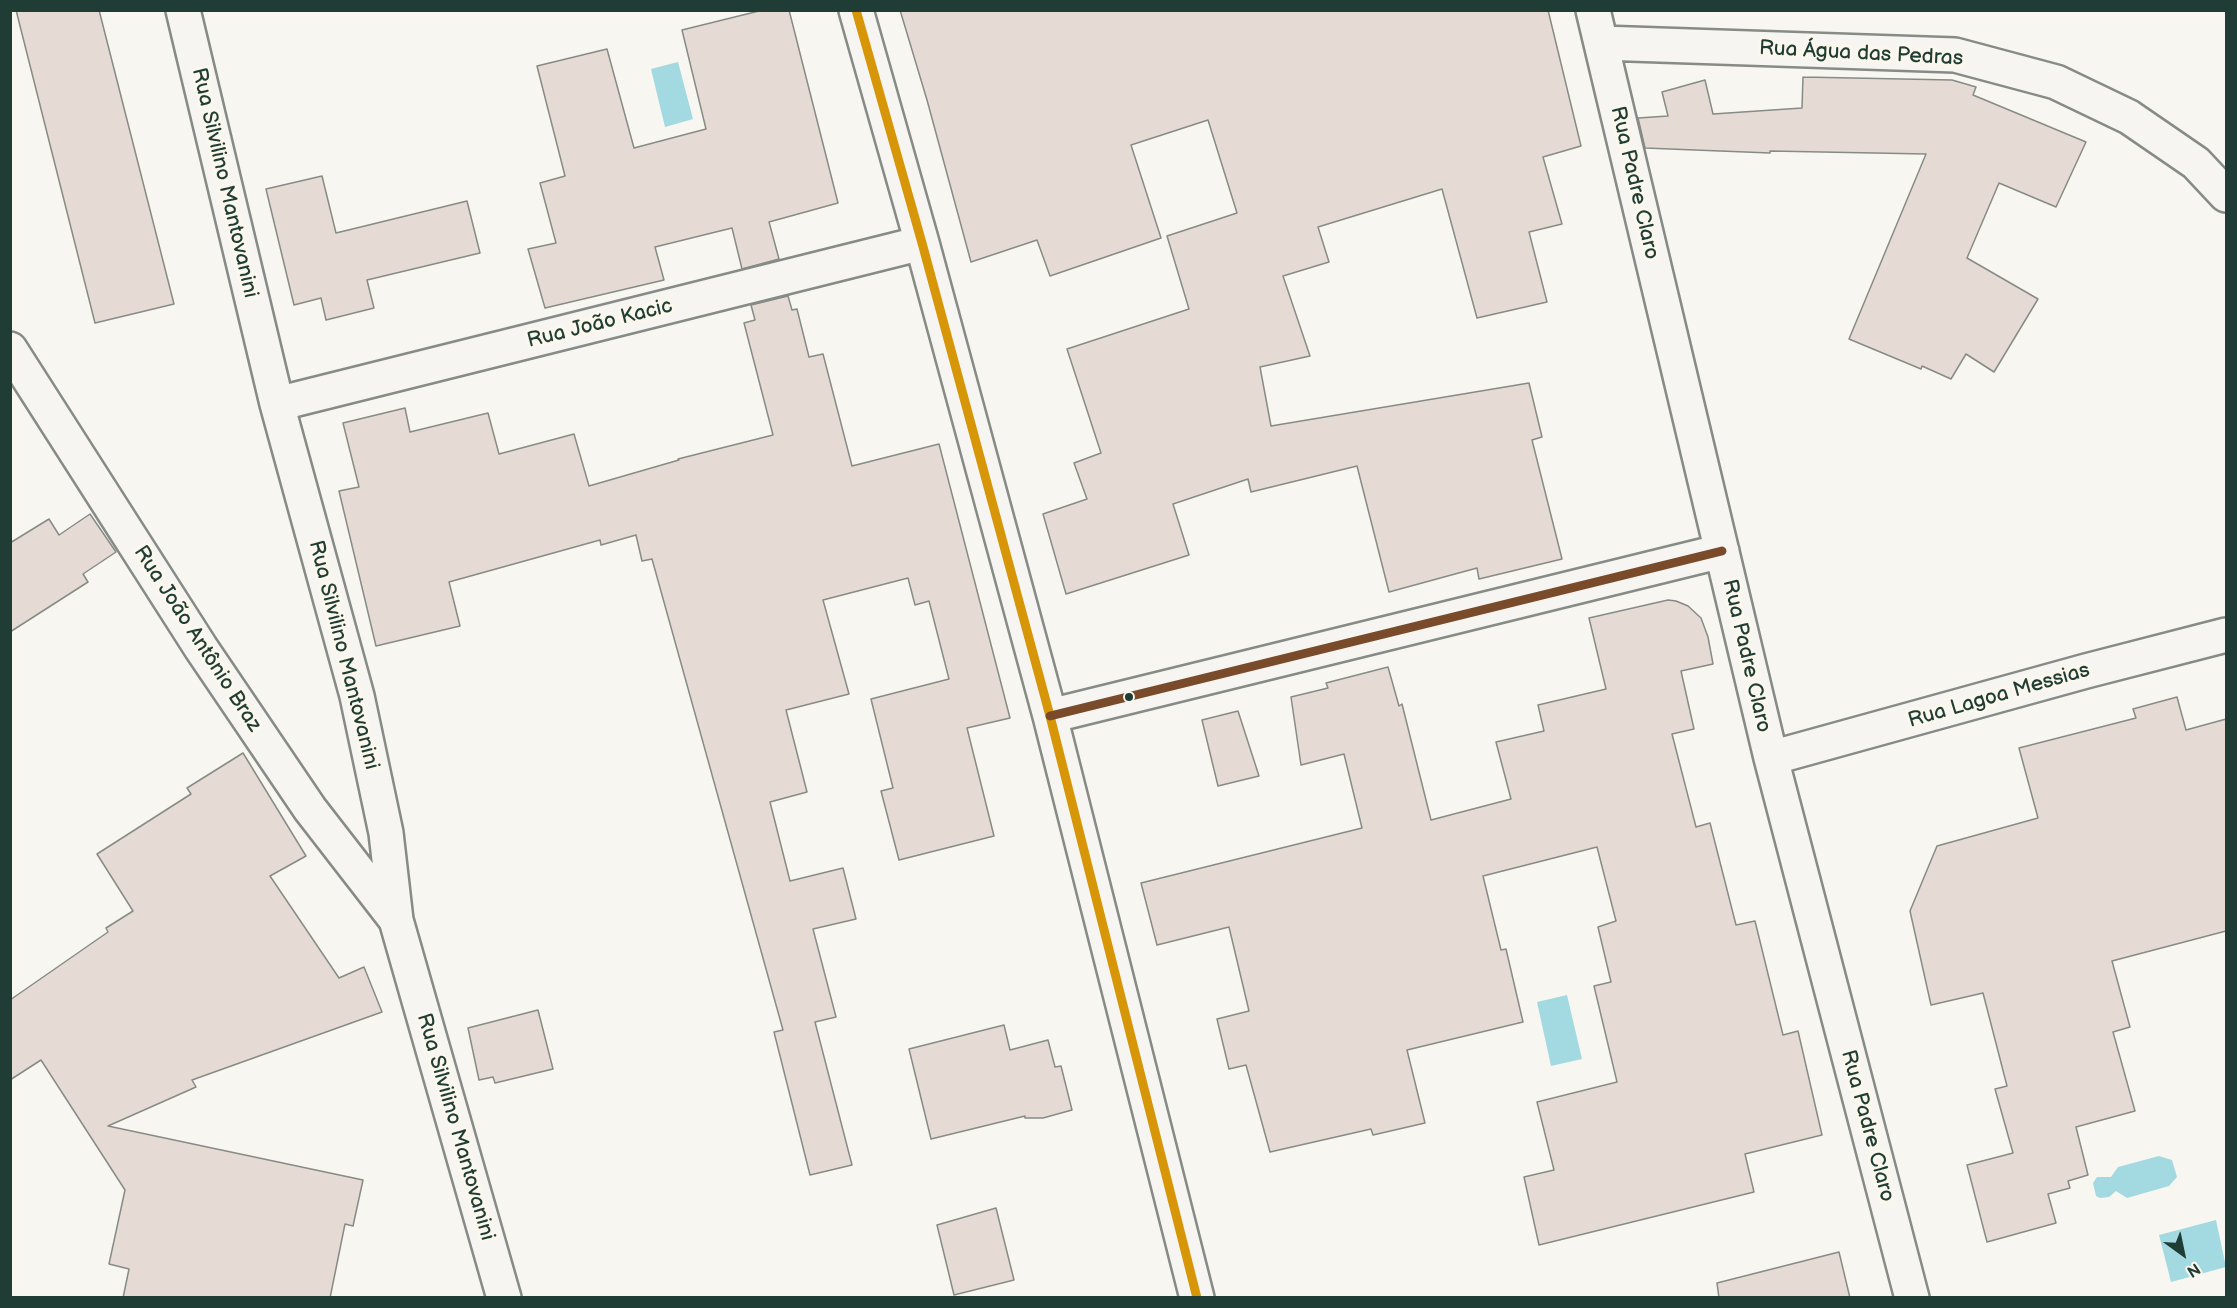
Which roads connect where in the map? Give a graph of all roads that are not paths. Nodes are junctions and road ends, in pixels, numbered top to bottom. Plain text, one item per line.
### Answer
1 (183, 10) edge
2 (856, 10) edge
3 (1593, 10) edge
4 (1601, 43) junction
5 (2226, 195) edge
6 (922, 243) junction
7 (10, 349) edge
8 (277, 404) junction
9 (1722, 552) junction
10 (2226, 635) edge
11 (1050, 716) junction
12 (1771, 758) junction
13 (396, 920) junction
14 (504, 1298) edge
15 (1197, 1298) edge
16 (1912, 1298) edge

1 - 8 street, Rua Silvilino Mantovanini
2 - 6 street
3 - 4 street, Rua Padre Claro
4 - 5 street, Rua Água das Pedras
4 - 9 street, Rua Padre Claro
6 - 8 street, Rua João Kacic
6 - 11 street
7 - 13 street, Rua João Antônio Braz
8 - 13 street, Rua Silvilino Mantovanini
9 - 11 street
9 - 12 street, Rua Padre Claro
10 - 12 street, Rua Lagoa Messias
11 - 15 street
12 - 16 street, Rua Padre Claro
13 - 14 street, Rua Silvilino Mantovanini

